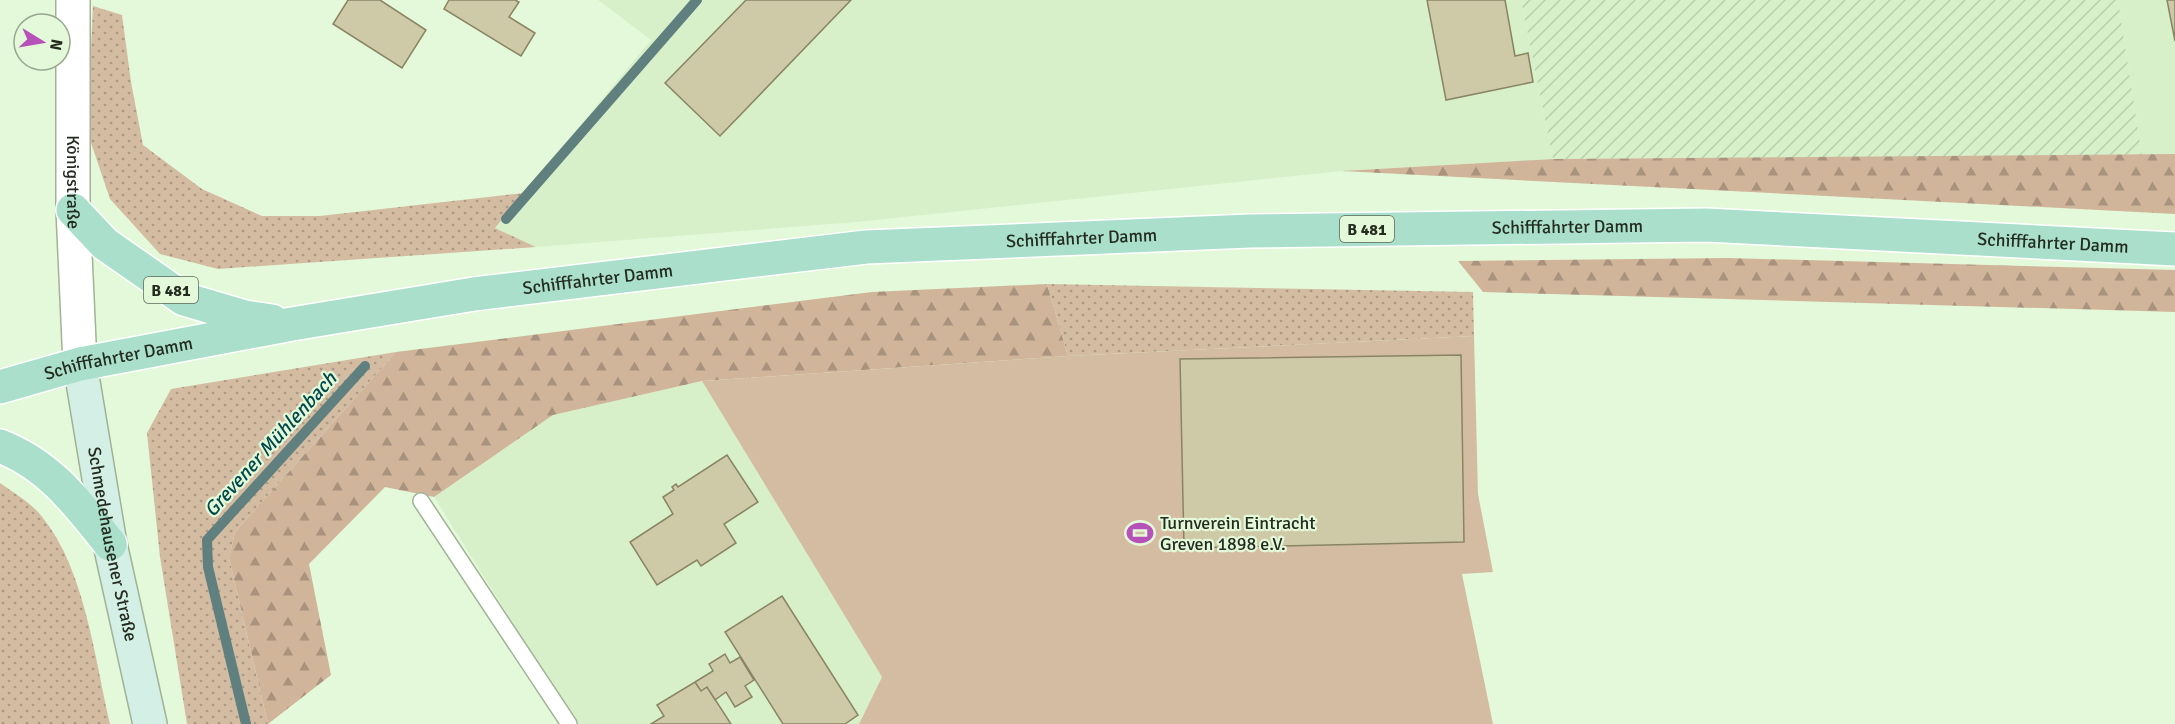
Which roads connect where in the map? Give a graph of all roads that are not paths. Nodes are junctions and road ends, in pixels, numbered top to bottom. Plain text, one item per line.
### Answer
1 (72, 0) edge
2 (73, 210) junction
3 (2175, 249) edge
4 (292, 324) junction
5 (80, 364) junction
6 (0, 387) edge
7 (0, 446) edge
8 (421, 501) dead end
9 (110, 544) junction
10 (150, 724) edge
11 (569, 724) edge

1 - 2 street, Königstraße
2 - 4 main road, B 481
2 - 5 street, Königstraße
3 - 4 main road, Schifffahrter Damm / B 481
4 - 5 main road, Schifffahrter Damm / B 481
5 - 6 main road, Schifffahrter Damm / B 481
5 - 9 main road, Schmedehausener Straße
7 - 9 main road
8 - 11 lane
9 - 10 main road, Schmedehausener Straße

